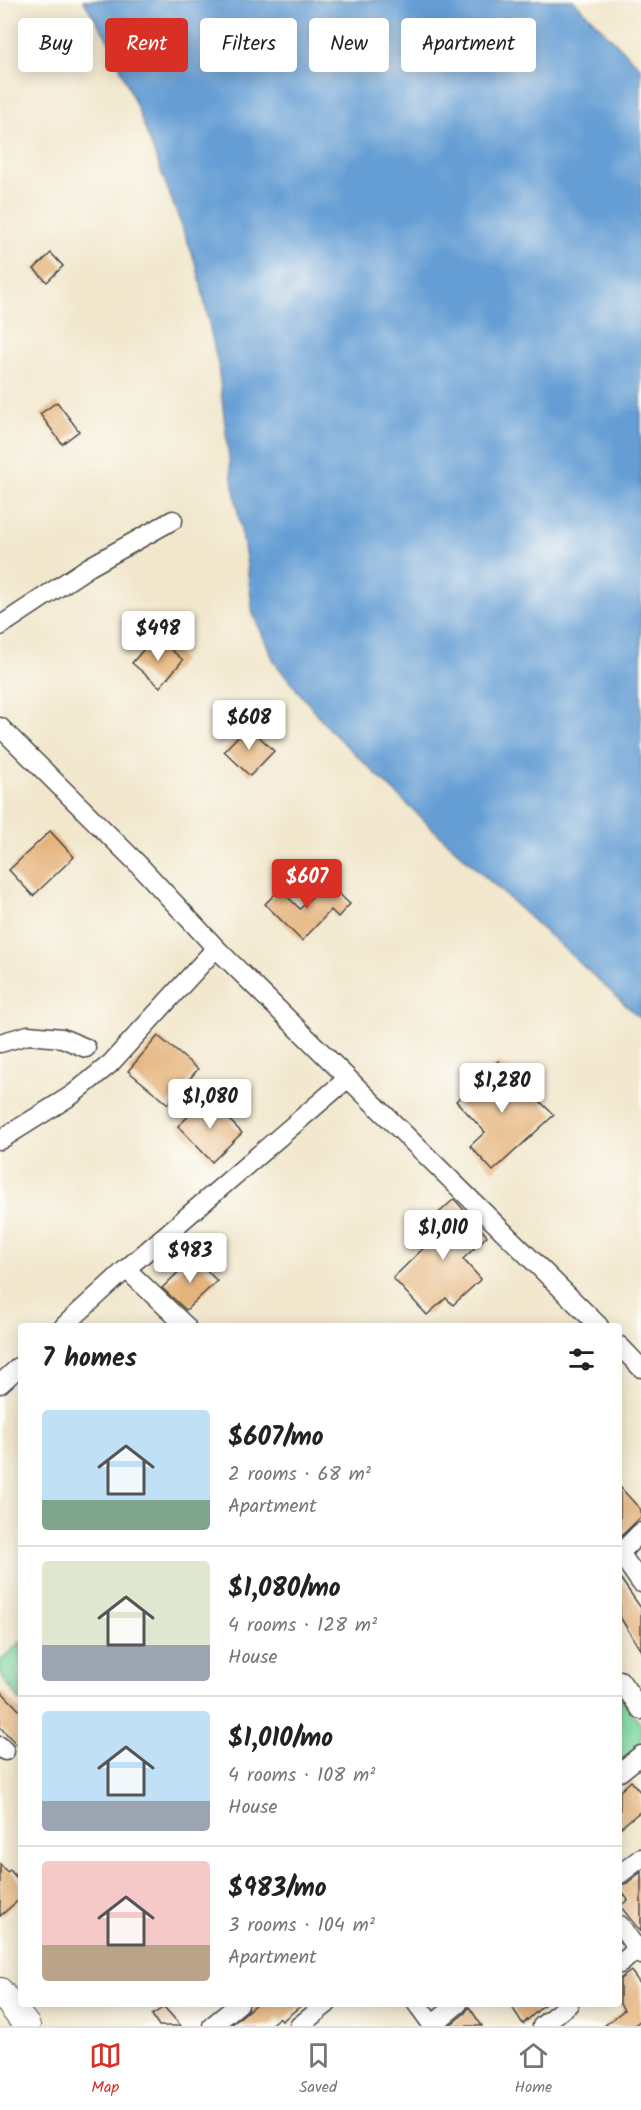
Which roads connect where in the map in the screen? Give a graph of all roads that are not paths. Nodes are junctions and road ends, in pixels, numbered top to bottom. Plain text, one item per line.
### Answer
1 (173, 520) dead end
2 (0, 626) edge
3 (0, 727) edge
4 (216, 948) junction
5 (0, 1043) edge
6 (86, 1048) dead end
7 (346, 1079) junction
8 (0, 1140) edge
9 (126, 1269) junction
10 (67, 1323) edge
11 (183, 1323) edge
12 (596, 1323) edge
13 (622, 1348) edge
14 (18, 1368) edge
15 (641, 1368) edge
16 (0, 1384) edge
17 (641, 1532) edge
18 (622, 1551) edge
19 (622, 1556) edge
20 (641, 1583) edge
21 (622, 1683) edge
22 (641, 1710) edge
23 (641, 1755) edge
24 (622, 1770) edge
25 (641, 1858) edge
26 (622, 1872) edge
27 (622, 1928) edge
28 (640, 1950) edge
29 (622, 1963) edge
30 (235, 2007) edge
31 (323, 2007) edge
32 (419, 2007) edge
33 (454, 2007) edge
34 (566, 2007) edge
35 (212, 2026) edge
36 (299, 2026) edge
37 (432, 2026) edge
38 (542, 2026) edge

1 - 2 street
3 - 4 street
4 - 7 street
4 - 8 street
5 - 6 street
7 - 9 street
7 - 12 street
9 - 10 street
9 - 11 street
13 - 15 street
14 - 16 street
17 - 18 street
19 - 20 street
21 - 22 street
23 - 24 street
25 - 26 street
27 - 28 street
28 - 29 street
30 - 35 street
31 - 36 street
32 - 37 street
33 - 37 street
34 - 38 street

